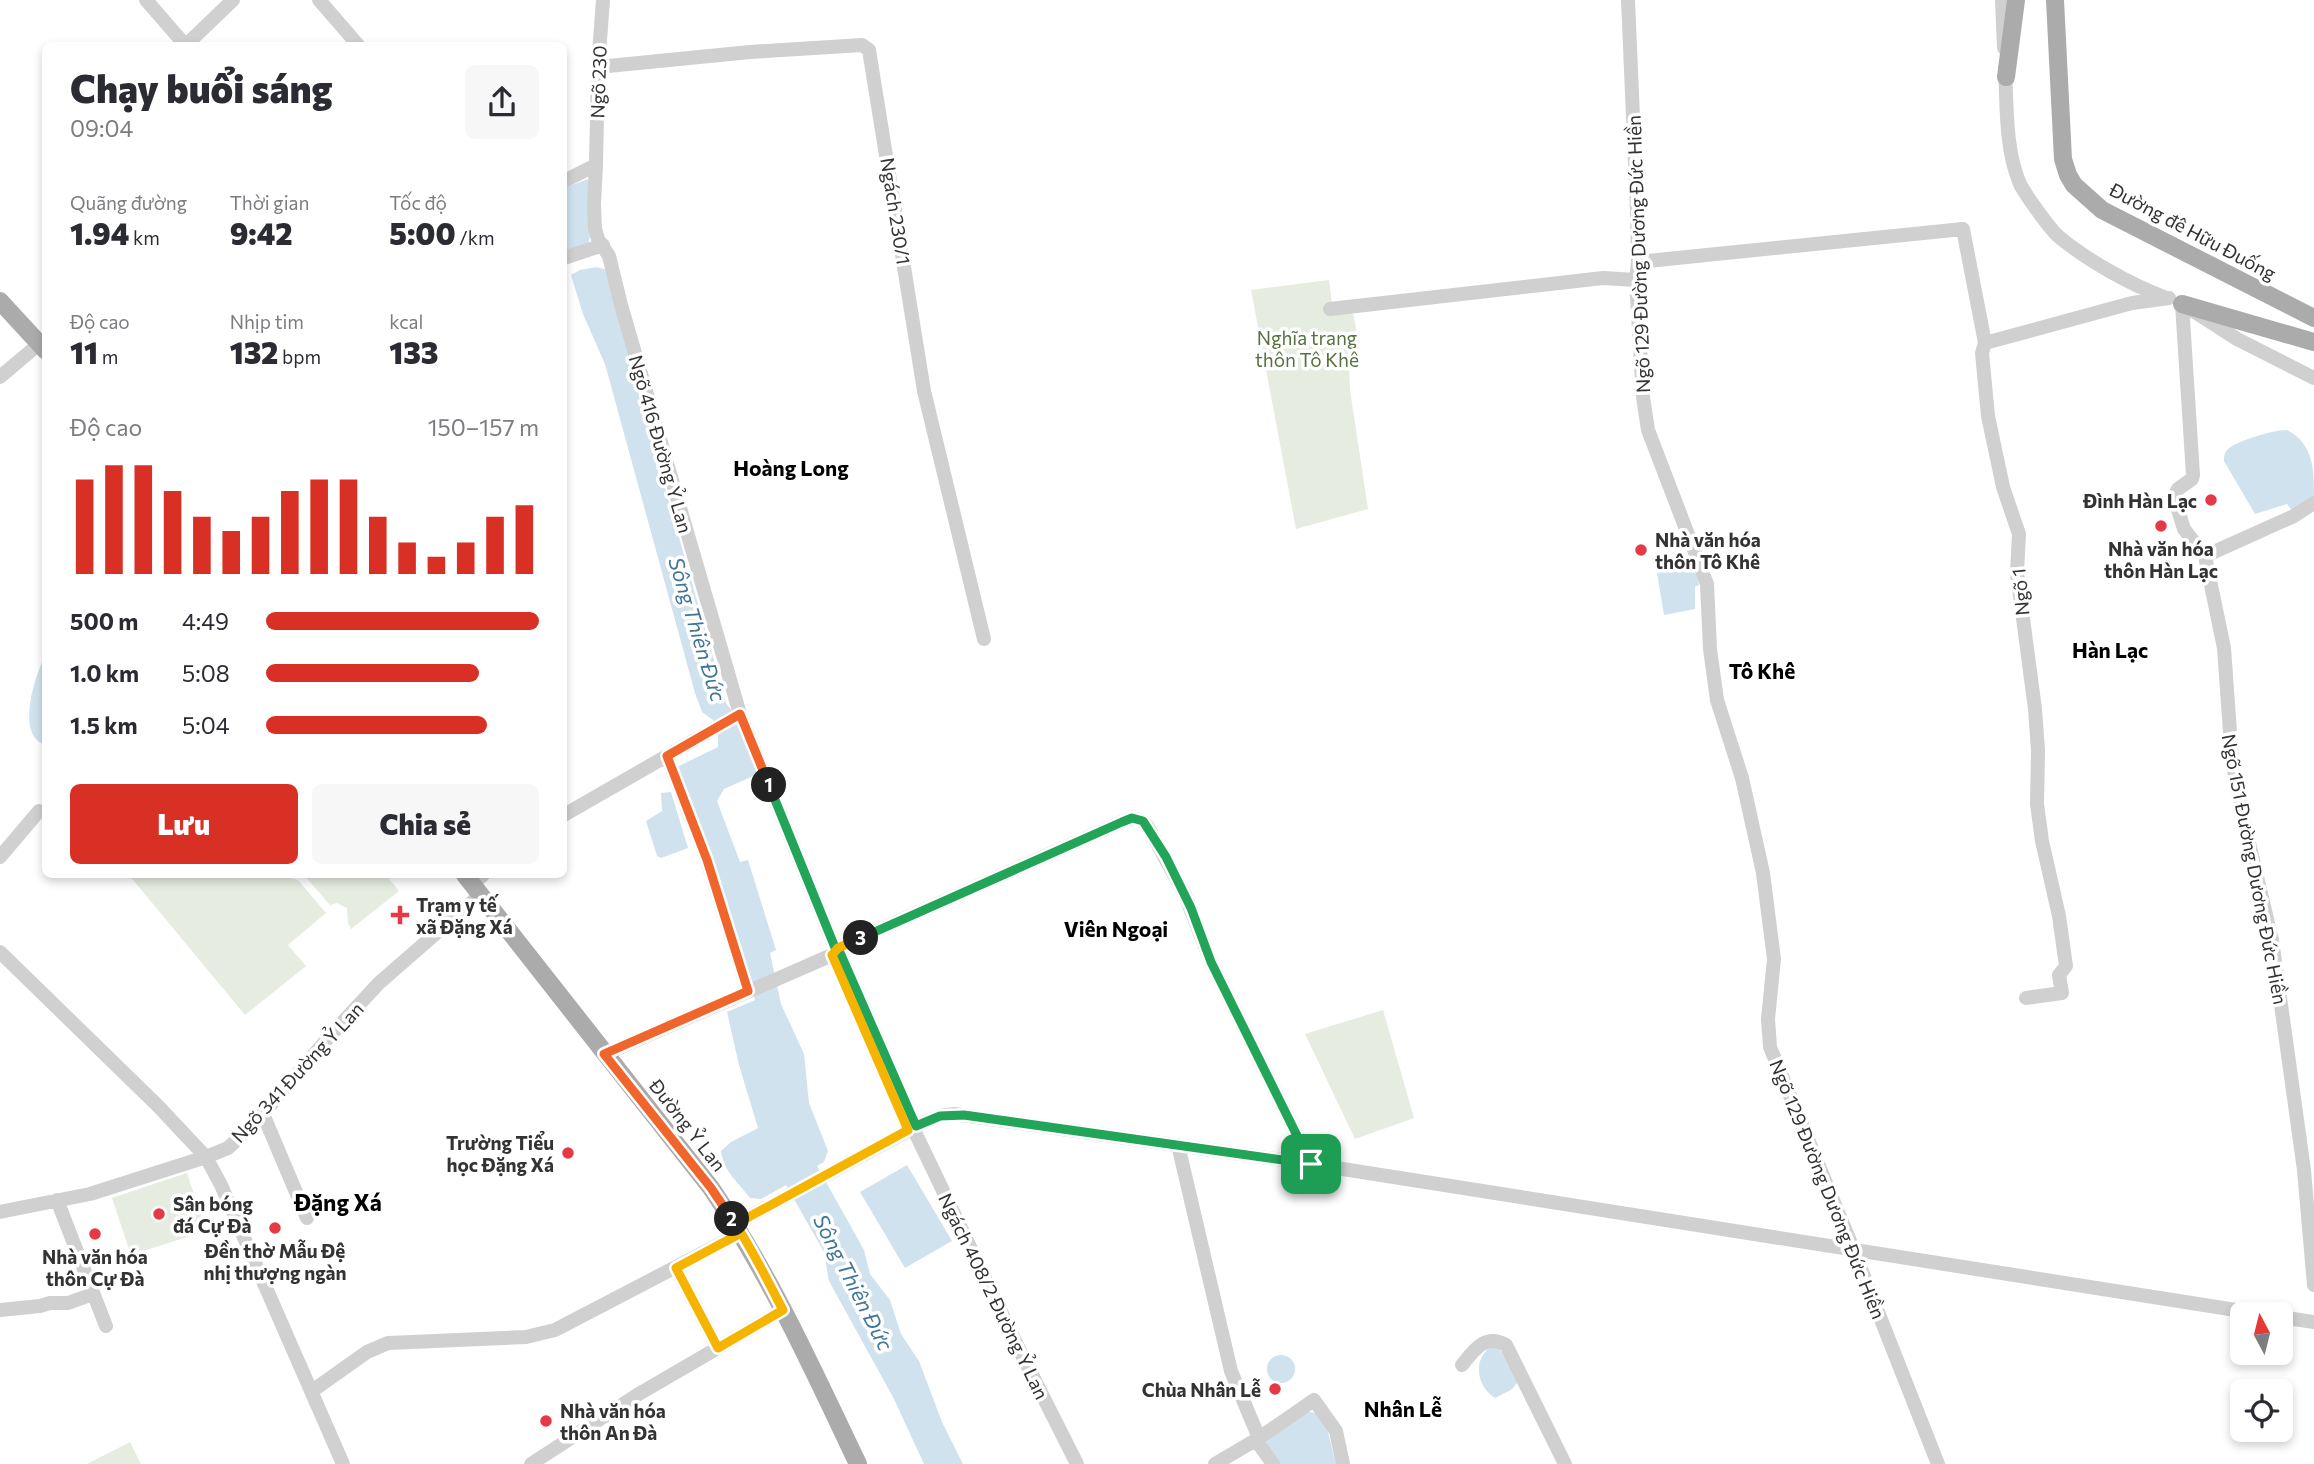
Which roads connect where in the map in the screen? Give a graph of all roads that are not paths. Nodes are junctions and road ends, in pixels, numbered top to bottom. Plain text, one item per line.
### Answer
1 (146, 0) edge
2 (233, 0) edge
3 (319, 0) edge
4 (603, 0) edge
5 (1628, 0) edge
6 (2002, 0) edge
7 (2016, 0) edge
8 (2055, 0) edge
9 (183, 42) edge
10 (189, 42) edge
11 (356, 42) edge
12 (598, 67) junction
13 (2006, 77) junction
14 (596, 165) junction
15 (567, 180) edge
16 (603, 245) junction
17 (567, 257) edge
18 (1638, 262) junction
19 (1636, 279) junction
20 (0, 301) edge
21 (2175, 301) junction
22 (1329, 309) dead end
23 (2314, 318) edge
24 (2314, 342) edge
25 (1985, 343) junction
26 (42, 347) edge
27 (0, 377) edge
28 (2314, 377) edge
29 (2314, 503) edge
30 (2205, 556) junction
31 (984, 639) dead end
32 (740, 714) junction
33 (667, 756) junction
34 (39, 811) dead end
35 (567, 813) edge
36 (0, 857) edge
37 (475, 882) edge
38 (835, 951) junction
39 (0, 952) edge
40 (748, 991) junction
41 (2026, 998) dead end
42 (874, 1040) joint
43 (604, 1054) junction
44 (263, 1114) junction
45 (912, 1128) junction
46 (1178, 1145) junction
47 (206, 1157) junction
48 (1311, 1164) junction
49 (2309, 1169) edge
50 (57, 1200) junction
51 (0, 1212) edge
52 (307, 1218) dead end
53 (738, 1229) junction
54 (1854, 1251) junction
55 (676, 1268) junction
56 (2314, 1285) edge
57 (93, 1294) junction
58 (2230, 1309) edge
59 (0, 1310) edge
60 (783, 1310) junction
61 (2293, 1319) edge
62 (2314, 1322) edge
63 (106, 1326) dead end
64 (718, 1348) junction
65 (1462, 1365) dead end
66 (312, 1391) junction
67 (1257, 1439) junction
68 (1559, 1462) edge
69 (343, 1464) edge
70 (531, 1464) edge
71 (858, 1464) edge
72 (1077, 1464) edge
73 (1215, 1464) edge
74 (1273, 1464) edge
75 (1343, 1464) edge
76 (1938, 1464) edge

1 - 9 street
2 - 10 street
3 - 11 street
4 - 12 street, Ngõ 230
5 - 18 street, Ngõ 129 Đường Dương Đức Hiền
6 - 13 street
7 - 13 main road
8 - 23 main road, Đường đê Hữu Đuống
12 - 14 street, Ngõ 230
12 - 31 street, Ngách 230/1
13 - 21 street
14 - 15 street
14 - 16 street, Ngõ 416 Đường Ỷ Lan
16 - 17 street
16 - 32 street, Ngõ 416 Đường Ỷ Lan
18 - 19 street, Ngõ 129 Đường Dương Đức Hiền
18 - 25 street
19 - 22 street
19 - 54 street, Ngõ 129 Đường Dương Đức Hiền
20 - 26 main road
21 - 24 main road
21 - 25 street
21 - 28 street
21 - 30 street, Ngõ 151 Đường Dương Đức Hiền
25 - 41 street, Ngõ 1
26 - 27 street
29 - 30 street
30 - 49 street, Ngõ 151 Đường Dương Đức Hiền
32 - 33 street
32 - 38 street, Ngõ 416 Đường Ỷ Lan
33 - 35 street
33 - 40 street
34 - 36 street
37 - 43 main road, Đường Ỷ Lan
37 - 44 street, Ngõ 341 Đường Ỷ Lan
38 - 40 street
38 - 42 street, Ngõ 416 Đường Ỷ Lan
38 - 48 street
39 - 47 street
40 - 43 street
42 - 45 street, Ngách 408/2 Đường Ỷ Lan
43 - 53 main road, Đường Ỷ Lan
44 - 47 street, Ngõ 341 Đường Ỷ Lan
44 - 52 street
45 - 46 street
45 - 53 street
45 - 72 street, Ngách 408/2 Đường Ỷ Lan
46 - 48 street
46 - 67 street
47 - 50 street, Ngõ 341 Đường Ỷ Lan
47 - 66 street
48 - 54 street
49 - 56 street, Ngõ 151 Đường Dương Đức Hiền
50 - 51 street, Ngõ 341 Đường Ỷ Lan
50 - 57 street
53 - 55 street
53 - 60 main road, Đường Ỷ Lan
54 - 58 street
54 - 76 street, Ngõ 129 Đường Dương Đức Hiền
55 - 64 street
55 - 66 street
57 - 59 street
57 - 63 street
60 - 64 street
60 - 71 main road, Đường Ỷ Lan
61 - 62 street
64 - 70 street
65 - 68 street
66 - 69 street
67 - 73 street
67 - 74 street
67 - 75 street

